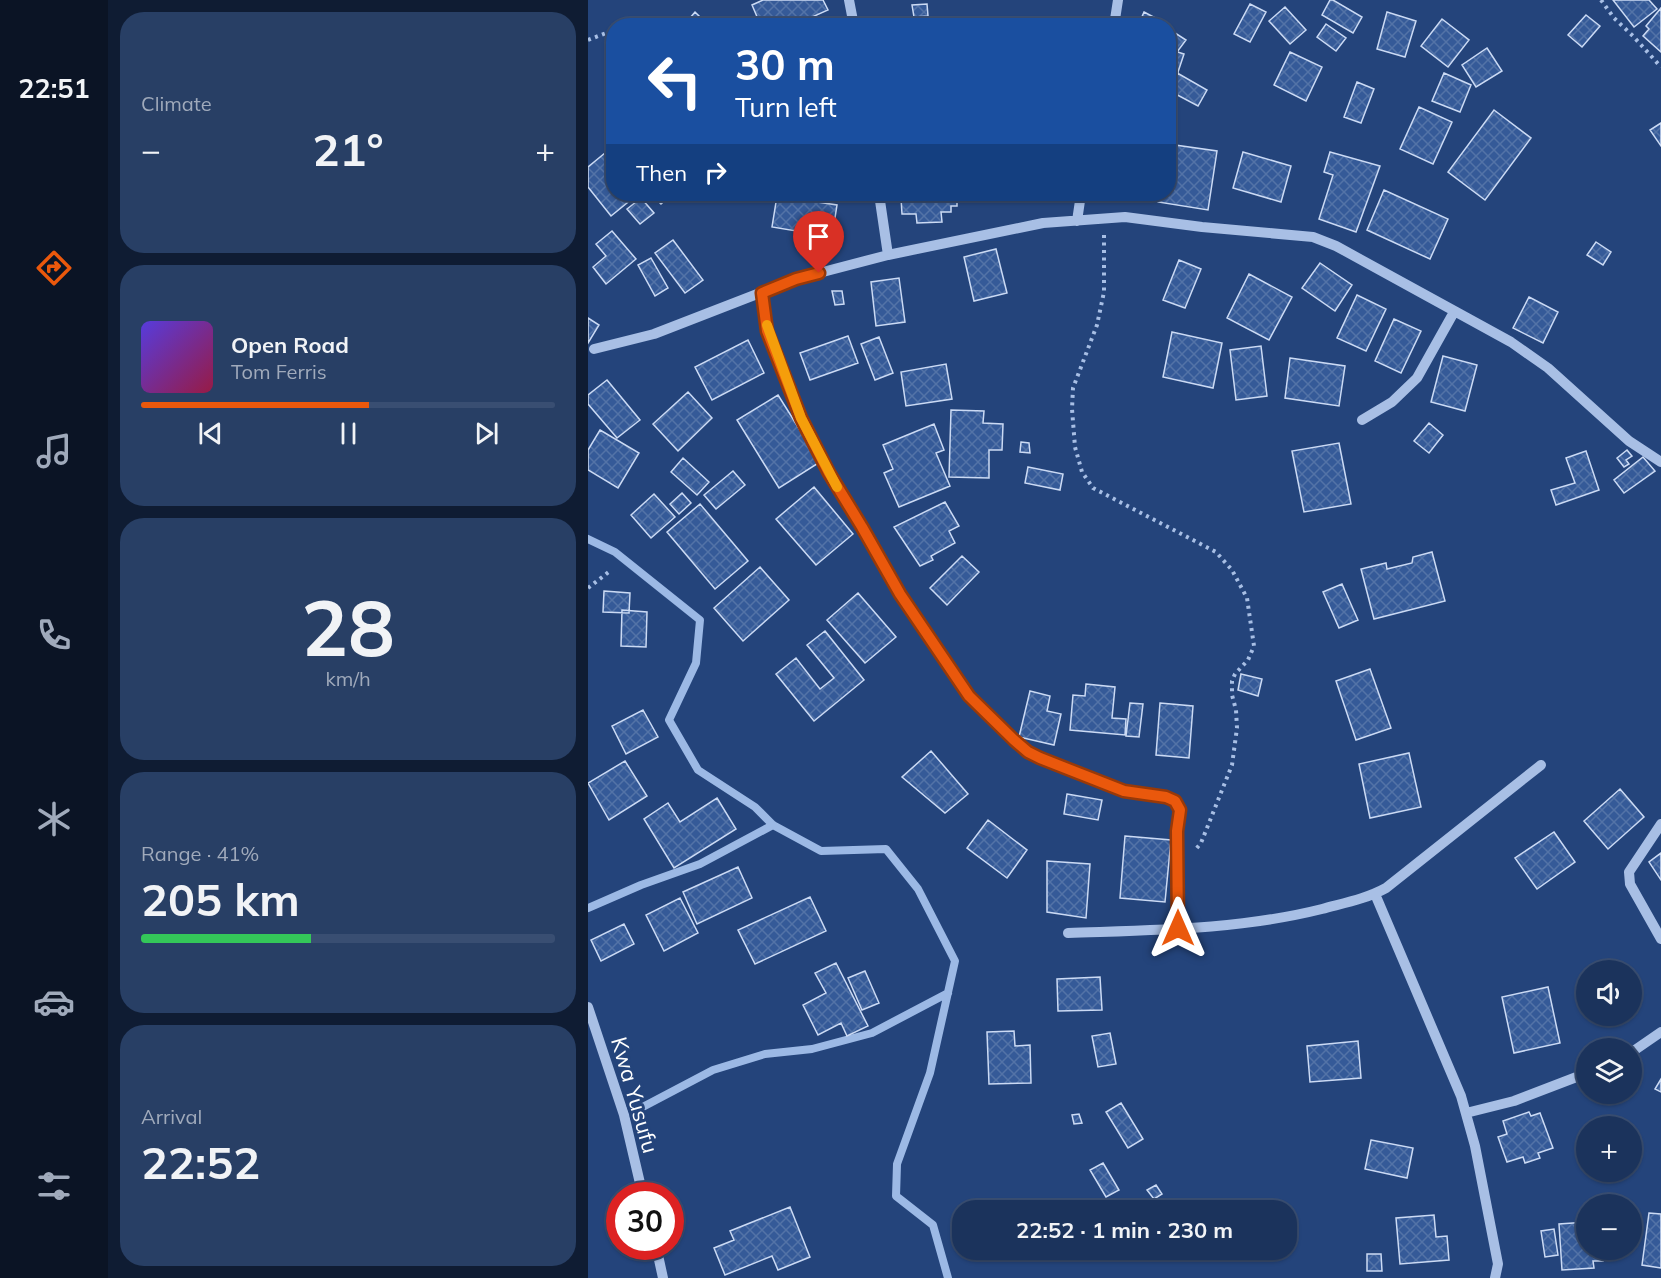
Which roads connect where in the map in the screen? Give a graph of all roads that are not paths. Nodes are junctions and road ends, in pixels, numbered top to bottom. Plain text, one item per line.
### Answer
1 (849, 0) edge
2 (1118, 0) edge
3 (852, 18) edge
4 (1115, 18) edge
5 (880, 201) edge
6 (1080, 201) edge
7 (1077, 221) junction
8 (888, 255) junction
9 (762, 293) junction
10 (1454, 312) junction
11 (594, 349) dead end
12 (1362, 420) dead end
13 (1661, 462) edge
14 (1540, 765) dead end
15 (1661, 824) edge
16 (1375, 894) junction
17 (1178, 928) junction
18 (1068, 933) dead end
19 (1661, 939) edge
20 (588, 1007) edge
21 (1661, 1032) edge
22 (1642, 1045) edge
23 (1576, 1077) edge
24 (1466, 1113) junction
25 (640, 1182) edge
26 (659, 1260) edge
27 (663, 1278) edge
28 (1495, 1278) edge

1 - 3 street
2 - 4 street
5 - 8 street
6 - 7 street
7 - 8 street
7 - 10 street
8 - 9 street
9 - 11 street
9 - 17 street
10 - 12 street
10 - 13 street
14 - 16 street
15 - 19 street
16 - 17 street
16 - 24 street
17 - 18 street
20 - 25 street, Kwa Yusufu
21 - 22 street
23 - 24 street
24 - 28 street
26 - 27 street

